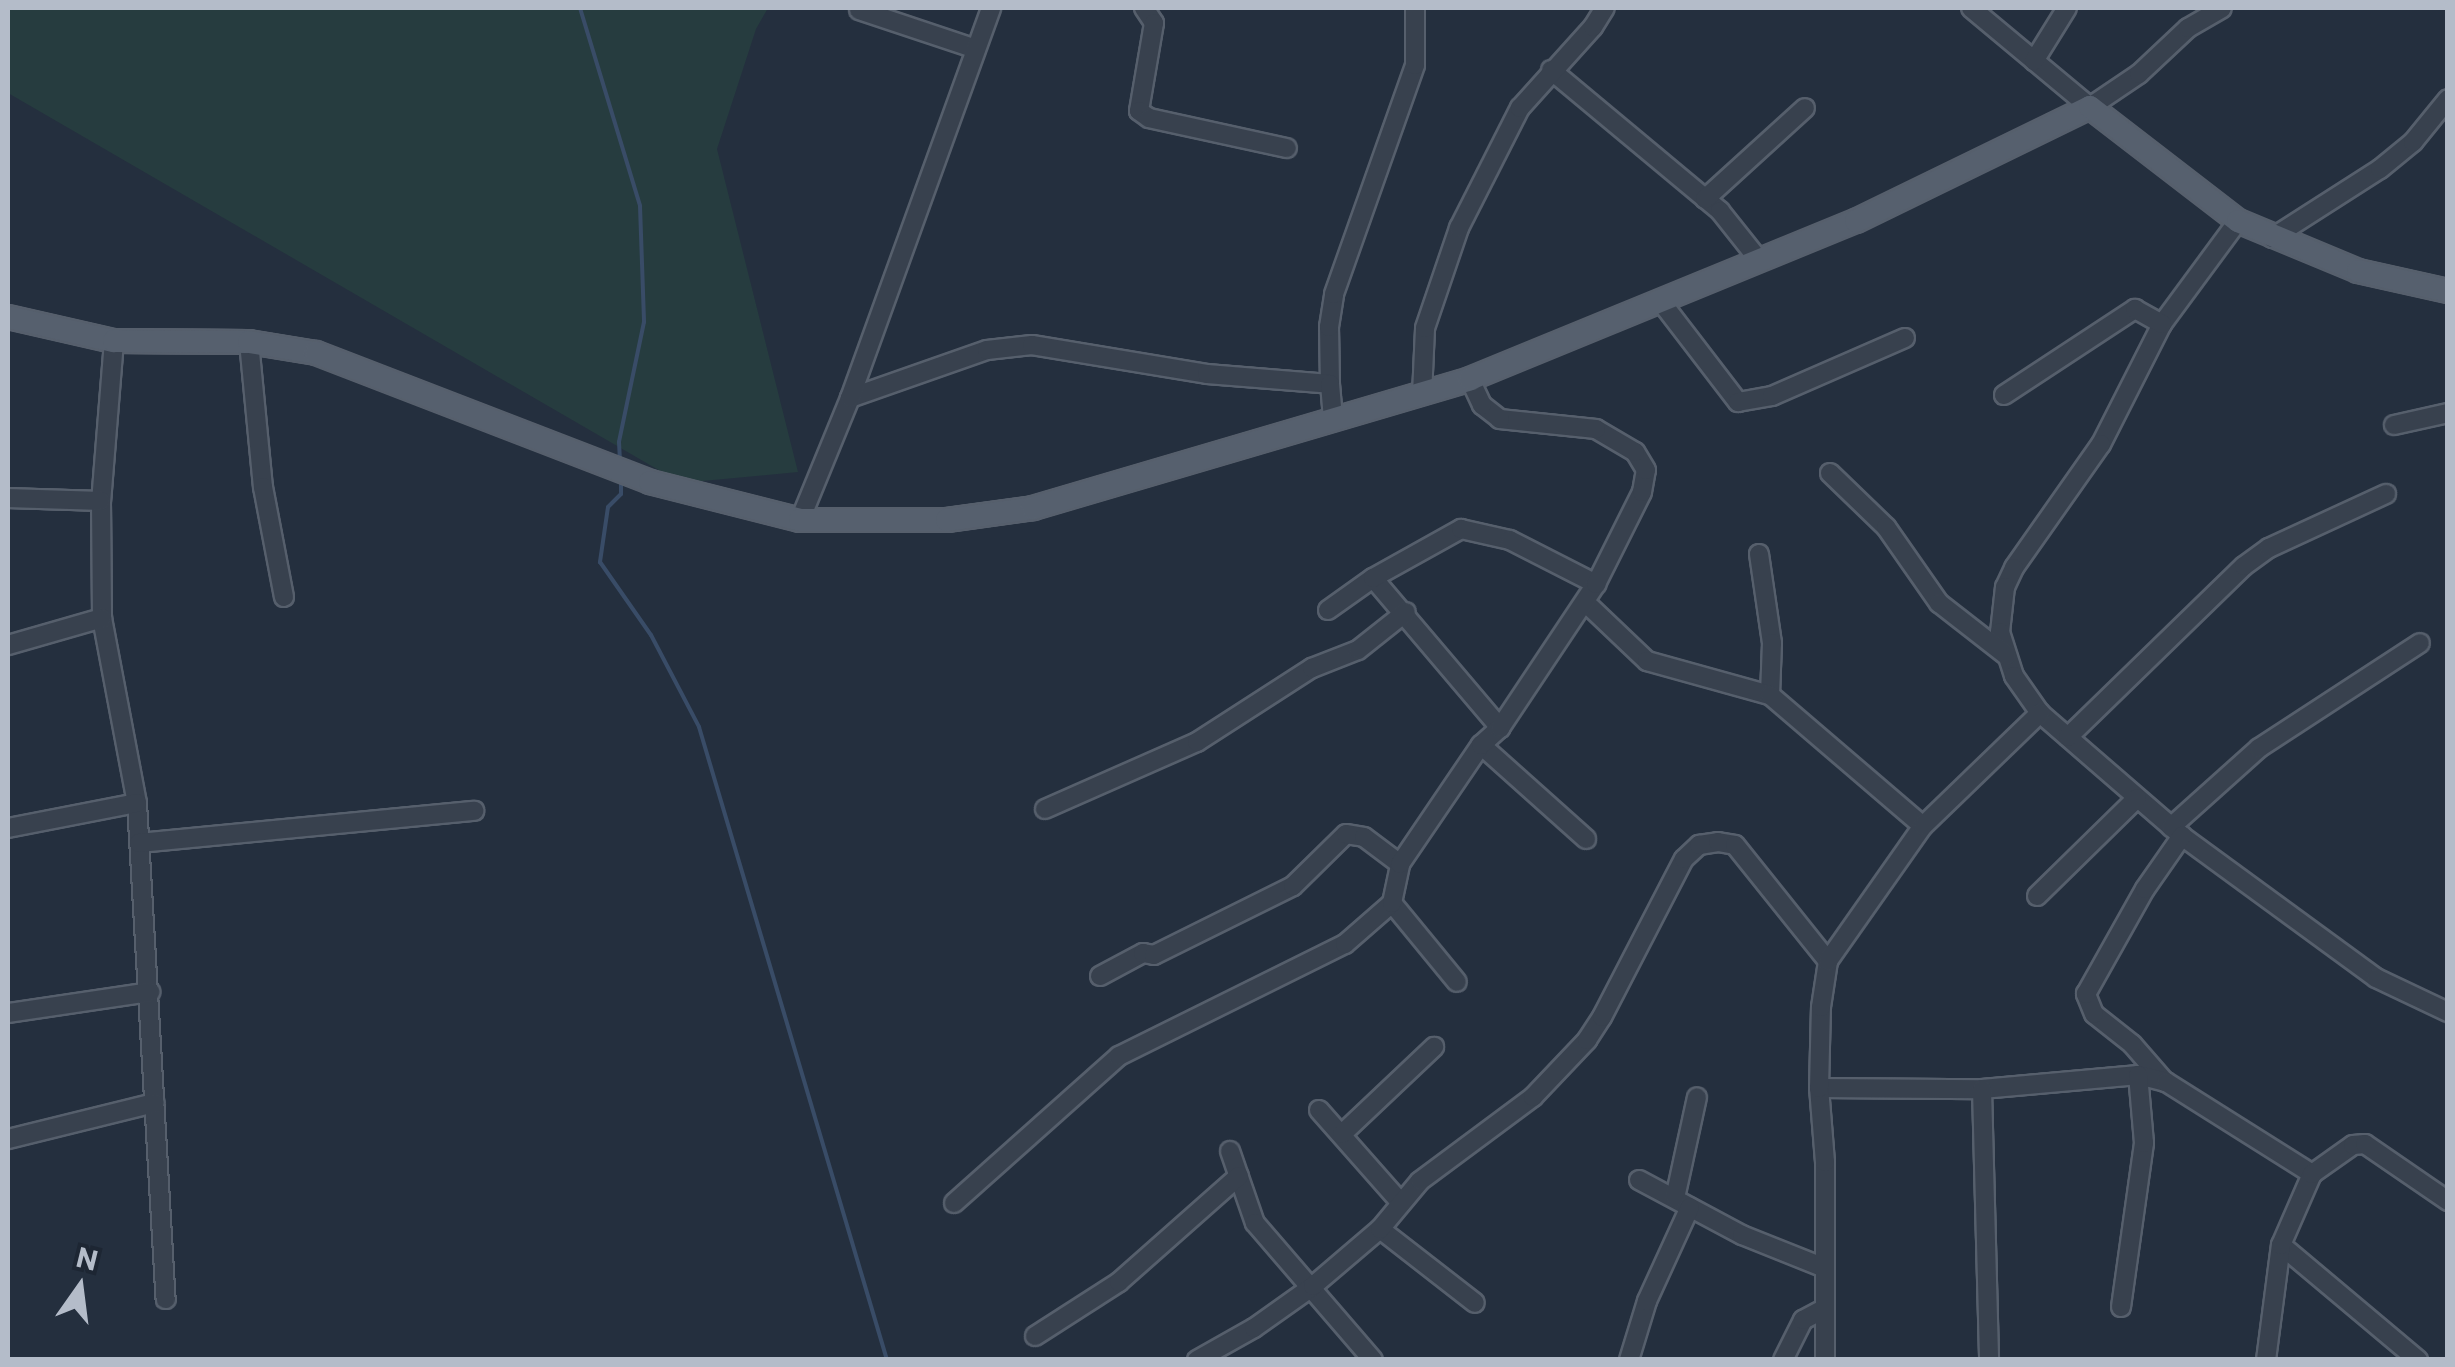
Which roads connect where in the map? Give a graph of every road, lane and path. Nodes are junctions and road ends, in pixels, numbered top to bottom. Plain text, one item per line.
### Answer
1 (991, 8) edge
2 (1144, 8) edge
3 (1414, 8) edge
4 (1604, 8) edge
5 (1971, 8) edge
6 (2066, 8) edge
7 (2222, 8) edge
8 (859, 10) dead end
9 (976, 49) junction
10 (2034, 62) junction
11 (1552, 70) junction
12 (2448, 99) edge
13 (2090, 106) junction
14 (1804, 108) dead end
15 (1287, 148) dead end
16 (1705, 199) junction
17 (2238, 221) junction
18 (2272, 238) junction
19 (1758, 260) junction
20 (2447, 290) edge
21 (1662, 303) junction
22 (16, 320) edge
23 (2162, 324) junction
24 (1905, 338) dead end
25 (114, 340) junction
26 (249, 342) junction
27 (1470, 379) junction
28 (1330, 384) junction
29 (1422, 395) junction
30 (2004, 395) dead end
31 (850, 398) junction
32 (2448, 413) edge
33 (1333, 416) junction
34 (2394, 425) dead end
35 (1830, 473) dead end
36 (2386, 494) dead end
37 (8, 498) edge
38 (102, 502) junction
39 (800, 520) junction
40 (1760, 554) dead end
41 (1373, 578) junction
42 (1596, 584) junction
43 (284, 597) dead end
44 (1584, 602) junction
45 (1328, 610) dead end
46 (1406, 612) junction
47 (102, 618) junction
48 (2420, 643) dead end
49 (8, 645) edge
50 (2007, 656) junction
51 (1770, 695) junction
52 (2040, 713) junction
53 (1500, 728) junction
54 (2068, 738) junction
55 (1481, 745) junction
56 (2137, 798) junction
57 (137, 803) junction
58 (1045, 809) dead end
59 (474, 811) dead end
60 (1923, 826) junction
61 (8, 828) edge
62 (2177, 831) junction
63 (1586, 838) dead end
64 (140, 843) junction
65 (1400, 864) junction
66 (2037, 896) dead end
67 (1392, 902) junction
68 (1828, 961) junction
69 (1100, 976) dead end
70 (1457, 982) dead end
71 (150, 992) junction
72 (2448, 1012) edge
73 (8, 1013) edge
74 (1434, 1047) dead end
75 (2138, 1075) junction
76 (2166, 1082) junction
77 (1819, 1088) junction
78 (1982, 1089) junction
79 (1696, 1098) dead end
80 (155, 1103) junction
81 (1319, 1110) dead end
82 (1342, 1134) junction
83 (8, 1139) edge
84 (1230, 1151) dead end
85 (2312, 1174) junction
86 (1239, 1176) junction
87 (1639, 1180) dead end
88 (2448, 1200) edge
89 (1401, 1202) junction
90 (954, 1203) dead end
91 (1683, 1203) junction
92 (1380, 1229) junction
93 (2281, 1246) junction
94 (1822, 1266) junction
95 (1313, 1286) junction
96 (166, 1299) dead end
97 (1475, 1303) dead end
98 (2121, 1307) dead end
99 (1824, 1309) junction
100 (1036, 1336) dead end
101 (1196, 1360) edge
102 (1373, 1360) edge
103 (1629, 1360) edge
104 (1783, 1360) edge
105 (1825, 1360) edge
106 (1989, 1360) edge
107 (2266, 1360) edge
108 (2418, 1360) edge

1 - 9 street
2 - 15 street
3 - 28 street
4 - 11 street
5 - 10 street
6 - 10 street
7 - 13 street
8 - 9 street
9 - 31 street
10 - 13 street
11 - 16 street
11 - 29 street
12 - 18 street
13 - 17 main road
13 - 19 main road
14 - 16 street
16 - 19 street
17 - 18 main road
17 - 23 street
18 - 20 main road
19 - 21 main road
21 - 24 street
21 - 27 main road
22 - 25 main road
23 - 30 street
23 - 50 street
25 - 26 main road
25 - 38 street
26 - 39 main road
26 - 43 street
27 - 29 main road
27 - 42 street
28 - 31 street
28 - 33 street
29 - 33 main road
31 - 39 street
32 - 34 street
33 - 39 main road
35 - 50 street
36 - 54 street
37 - 38 street
38 - 47 street
40 - 51 street
41 - 42 street
41 - 45 street
41 - 46 street
42 - 44 street
44 - 51 street
44 - 53 street
46 - 53 street
46 - 58 street
47 - 49 street
47 - 57 street
48 - 62 street
50 - 52 street
51 - 60 street
52 - 54 street
52 - 60 street
53 - 55 street
54 - 56 street
55 - 63 street
55 - 65 street
56 - 62 street
56 - 66 street
57 - 61 street
57 - 64 street
59 - 64 street
60 - 68 street
62 - 72 street
62 - 76 street
64 - 71 street
65 - 67 street
65 - 69 street
67 - 70 street
67 - 90 street
68 - 77 street
68 - 89 street
71 - 73 street
71 - 80 street
74 - 82 street
75 - 76 street
75 - 78 street
75 - 98 street
76 - 85 street
77 - 78 street
77 - 94 street
78 - 106 street
79 - 91 street
80 - 83 street
80 - 96 street
81 - 82 street
82 - 89 street
84 - 86 street
85 - 88 street
85 - 93 street
86 - 95 street
86 - 100 street
87 - 91 street
89 - 92 street
91 - 94 street
91 - 103 street
92 - 95 street
92 - 97 street
93 - 107 street
93 - 108 street
94 - 99 street
95 - 101 street
95 - 102 street
99 - 104 street
99 - 105 street

